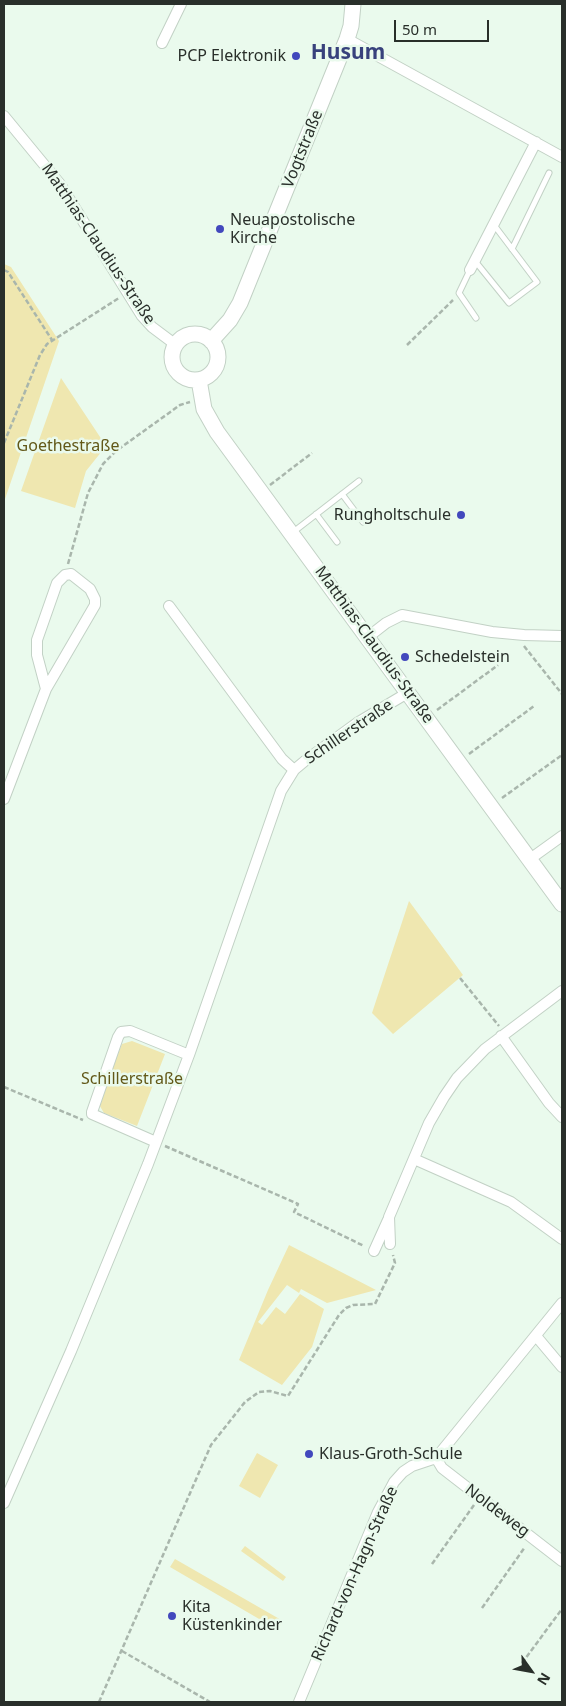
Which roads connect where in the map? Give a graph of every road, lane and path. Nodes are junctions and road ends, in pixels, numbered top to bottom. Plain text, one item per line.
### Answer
1 (181, 4) edge
2 (353, 4) edge
3 (347, 39) junction
4 (162, 43) dead end
5 (4, 116) edge
6 (536, 142) junction
7 (562, 157) edge
8 (548, 173) dead end
9 (494, 225) junction
10 (512, 248) junction
11 (473, 266) junction
12 (4, 270) edge
13 (128, 293) junction
14 (459, 293) junction
15 (476, 318) dead end
16 (52, 340) junction
17 (211, 341) junction
18 (176, 345) junction
19 (407, 345) dead end
20 (199, 380) junction
21 (202, 399) junction
22 (4, 443) edge
23 (312, 454) dead end
24 (359, 481) dead end
25 (261, 491) junction
26 (342, 494) junction
27 (316, 514) junction
28 (363, 522) dead end
29 (292, 534) junction
30 (337, 542) dead end
31 (65, 575) junction
32 (169, 606) dead end
33 (515, 634) junction
34 (562, 636) edge
35 (368, 637) junction
36 (498, 666) dead end
37 (46, 689) junction
38 (409, 692) junction
39 (562, 694) edge
40 (534, 706) dead end
41 (427, 717) junction
42 (562, 755) edge
43 (459, 761) junction
44 (294, 770) junction
45 (4, 799) edge
46 (491, 806) junction
47 (562, 836) edge
48 (530, 859) junction
49 (562, 904) edge
50 (460, 978) dead end
51 (562, 991) edge
52 (503, 1035) junction
53 (189, 1055) junction
54 (4, 1087) edge
55 (92, 1114) junction
56 (562, 1117) edge
57 (156, 1142) junction
58 (414, 1159) junction
59 (389, 1217) junction
60 (562, 1239) edge
61 (390, 1244) joint
62 (374, 1251) joint
63 (562, 1303) edge
64 (536, 1336) junction
65 (562, 1366) edge
66 (436, 1458) junction
67 (479, 1498) junction
68 (4, 1503) edge
69 (531, 1537) junction
70 (562, 1561) edge
71 (432, 1564) dead end
72 (482, 1608) dead end
73 (562, 1609) edge
74 (122, 1651) junction
75 (522, 1662) dead end
76 (99, 1702) edge
77 (210, 1702) edge
78 (299, 1702) edge

1 - 4 street
2 - 3 street, Vogtstraße
3 - 6 street
3 - 17 street, Vogtstraße
5 - 13 street, Matthias-Claudius-Straße
6 - 7 street
6 - 9 street
8 - 10 lane
9 - 10 lane
9 - 11 street
10 - 11 lane
11 - 14 lane
12 - 16 path
13 - 16 path
13 - 18 street, Matthias-Claudius-Straße
14 - 15 lane
14 - 19 path
16 - 22 path
17 - 18 street
17 - 20 street
18 - 20 street
20 - 21 street, Matthias-Claudius-Straße
21 - 25 street, Matthias-Claudius-Straße
21 - 31 path
23 - 25 path
24 - 26 lane
25 - 29 street, Matthias-Claudius-Straße
26 - 27 lane
26 - 28 lane
27 - 29 lane
27 - 30 lane
29 - 35 street, Matthias-Claudius-Straße
31 - 37 street
31 - 37 street
32 - 44 street
33 - 34 street
33 - 35 street
33 - 39 path
35 - 38 street, Matthias-Claudius-Straße
36 - 41 path
37 - 45 street
38 - 41 street, Matthias-Claudius-Straße
38 - 44 street, Schillerstraße
40 - 43 path
41 - 43 street, Matthias-Claudius-Straße
42 - 46 path
43 - 46 street, Matthias-Claudius-Straße
44 - 53 street, Schillerstraße
46 - 48 street, Matthias-Claudius-Straße
47 - 48 street
48 - 49 street, Matthias-Claudius-Straße
50 - 52 path
51 - 52 street
52 - 56 street
52 - 58 street
53 - 55 street
53 - 57 street, Schillerstraße
54 - 55 path
55 - 57 street
57 - 62 path
57 - 68 street, Schillerstraße
58 - 59 street
58 - 60 street
59 - 61 street
59 - 62 street
61 - 74 path
63 - 64 street
64 - 65 street
64 - 66 street
66 - 67 street, Noldeweg
66 - 78 street, Richard-von-Hagn-Straße
67 - 69 street, Noldeweg
67 - 71 path
69 - 70 street, Noldeweg
69 - 72 path
73 - 75 path
74 - 76 path
74 - 77 path

